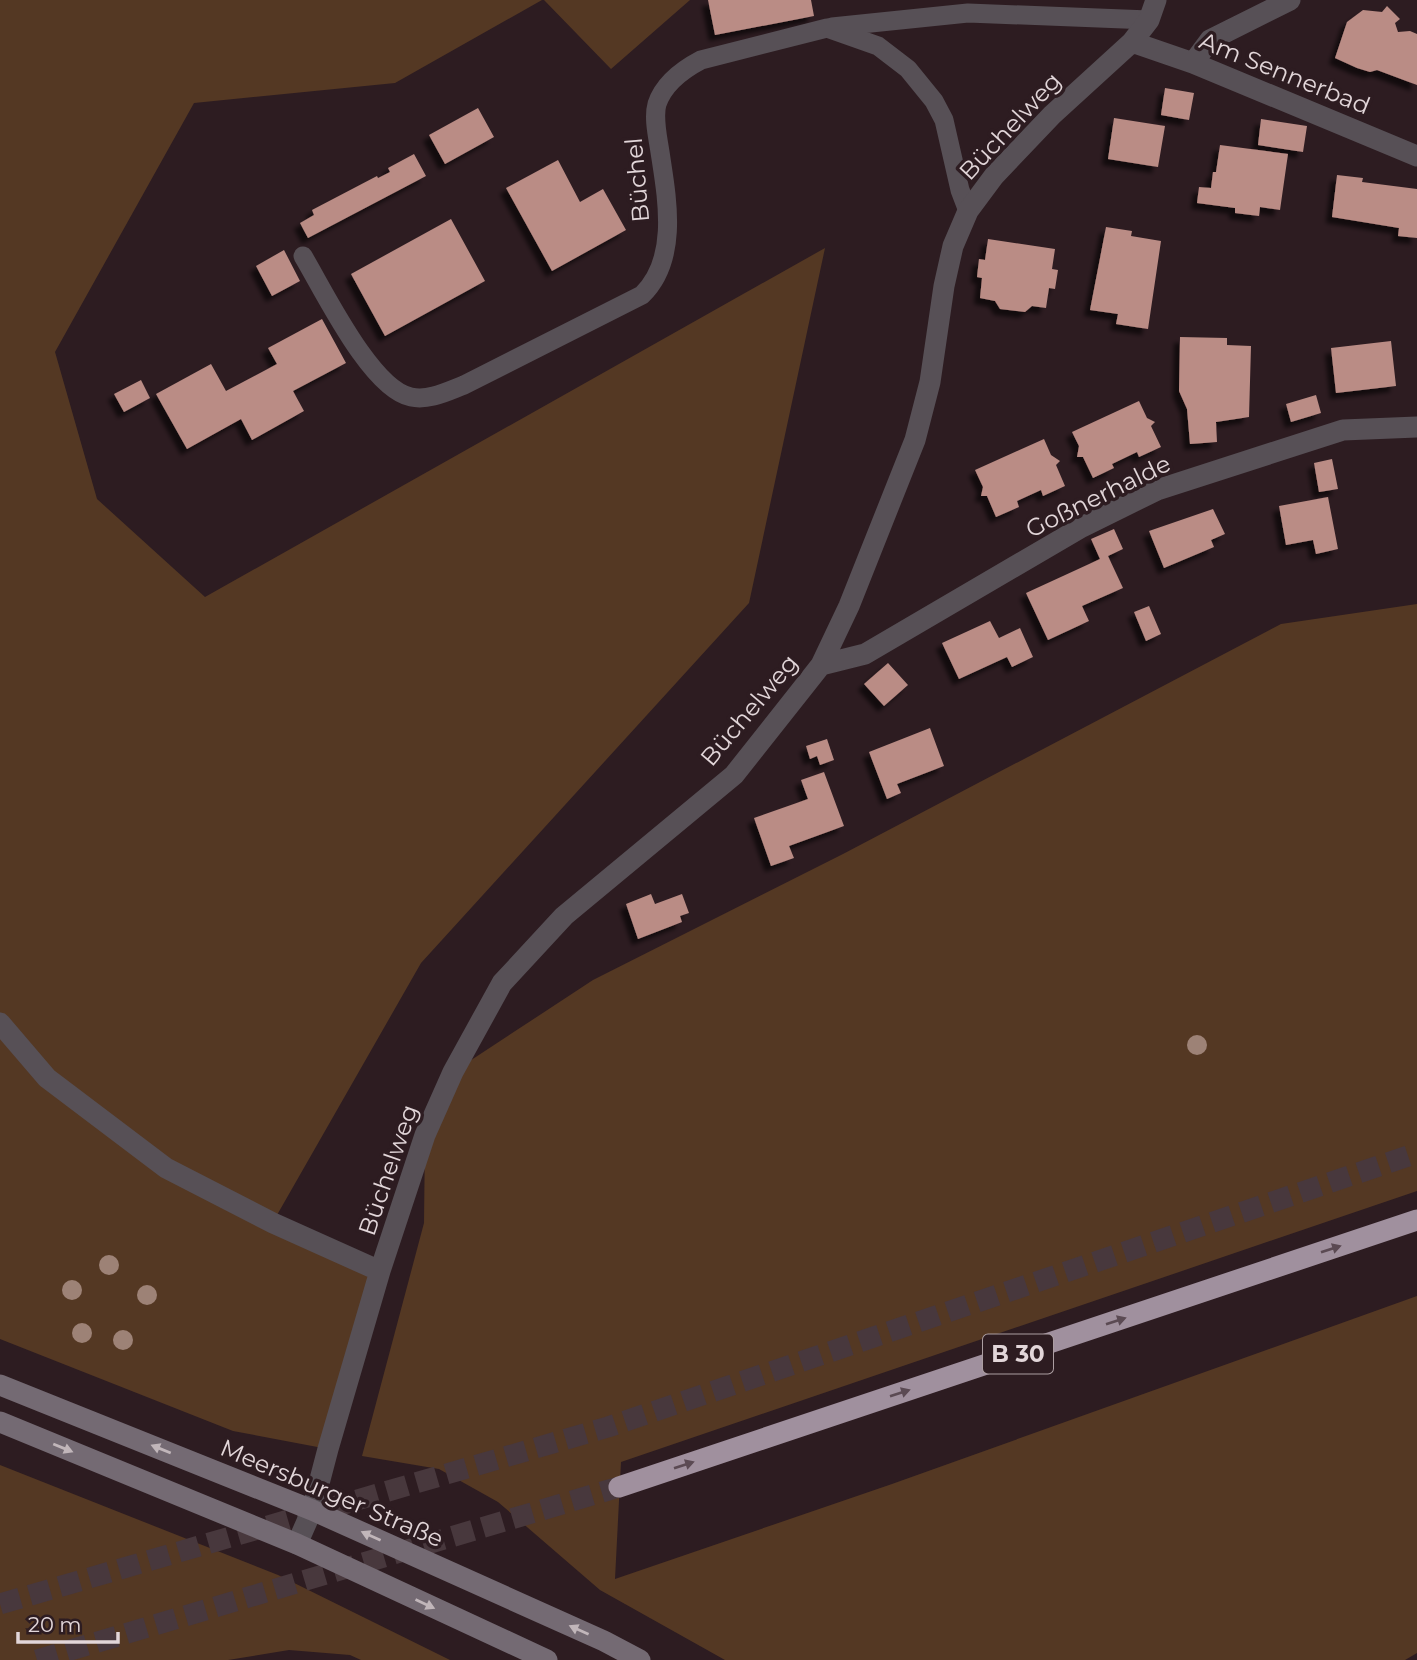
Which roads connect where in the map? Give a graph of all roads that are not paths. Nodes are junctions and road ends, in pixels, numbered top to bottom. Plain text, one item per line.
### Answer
1 (1290, 0) edge
2 (1152, 10) edge
3 (827, 28) junction
4 (1132, 42) junction
5 (1193, 63) junction
6 (1417, 156) edge
7 (968, 211) junction
8 (303, 256) dead end
9 (1417, 426) edge
10 (821, 665) junction
11 (0, 1023) edge
12 (1417, 1220) edge
13 (380, 1271) junction
14 (0, 1385) edge
15 (0, 1422) edge
16 (619, 1487) tunnel mouth
17 (312, 1510) junction
18 (297, 1544) junction
19 (547, 1660) edge
20 (640, 1660) edge

1 - 5 street
2 - 3 lane, Büchel
2 - 4 street, Büchelweg
3 - 7 lane
3 - 8 lane, Büchel
4 - 5 street, Am Sennerbad
4 - 7 street, Büchelweg
5 - 6 street, Am Sennerbad
7 - 10 street, Büchelweg
9 - 10 street, Goßnerhalde
10 - 13 street, Büchelweg
11 - 13 street
16 -> 12 highway, B 30
13 - 17 street, Büchelweg
17 -> 14 street, Meersburger Straße
15 -> 18 street
17 - 18 street, Büchelweg
20 -> 17 street, Meersburger Straße
18 -> 19 street

